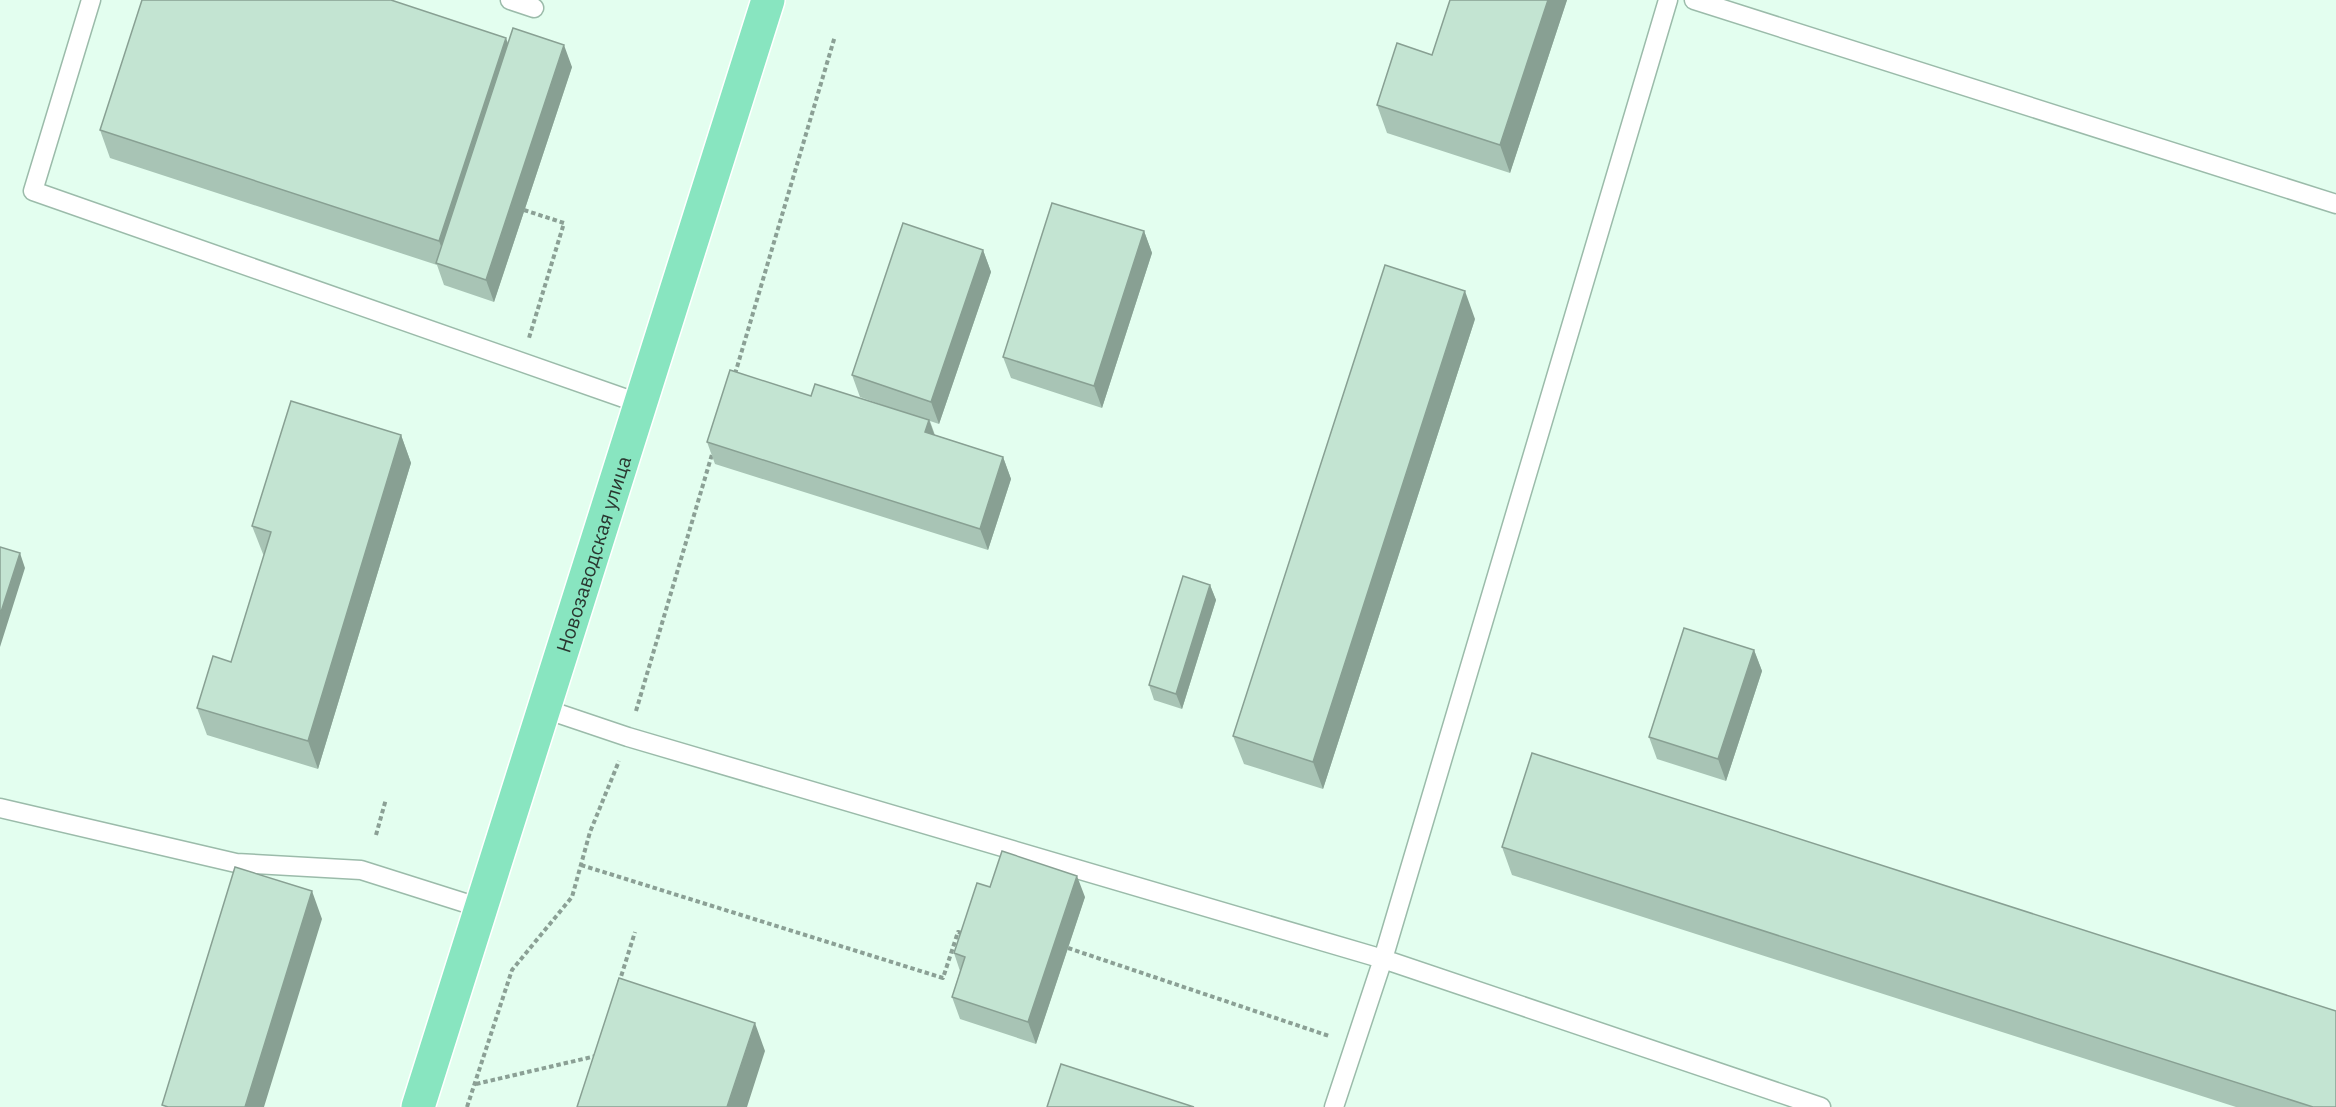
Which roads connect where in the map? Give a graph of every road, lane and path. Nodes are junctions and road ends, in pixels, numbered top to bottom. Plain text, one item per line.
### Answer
1 (91, 0) edge
2 (510, 0) edge
3 (768, 0) edge
4 (1668, 0) edge
5 (1694, 0) edge
6 (534, 8) dead end
7 (835, 36) dead end
8 (2336, 204) edge
9 (525, 210) dead end
10 (521, 362) junction
11 (733, 380) edge
12 (641, 404) junction
13 (713, 449) edge
14 (545, 709) junction
15 (628, 737) junction
16 (386, 799) dead end
17 (0, 808) edge
18 (375, 835) dead end
19 (581, 865) junction
20 (482, 908) junction
21 (635, 932) dead end
22 (974, 937) edge
23 (1068, 948) dead end
24 (1383, 958) junction
25 (617, 989) edge
26 (1355, 1044) junction
27 (600, 1046) edge
28 (475, 1084) junction
29 (418, 1107) edge
30 (467, 1107) edge
31 (1334, 1107) edge
32 (1821, 1107) edge

1 - 10 lane
2 - 6 lane
3 - 12 main road, Новозаводская улица
4 - 24 lane
5 - 8 lane
7 - 11 path
9 - 10 path
10 - 12 lane
12 - 14 main road, Новозаводская улица
13 - 15 path
14 - 15 lane
14 - 20 main road, Новозаводская улица
15 - 19 path
15 - 24 lane
16 - 18 path
17 - 20 lane
19 - 22 path
19 - 28 path
20 - 29 main road, Новозаводская улица
21 - 25 path
23 - 26 path
24 - 26 lane
24 - 32 lane
26 - 31 lane
27 - 28 path
28 - 30 path

